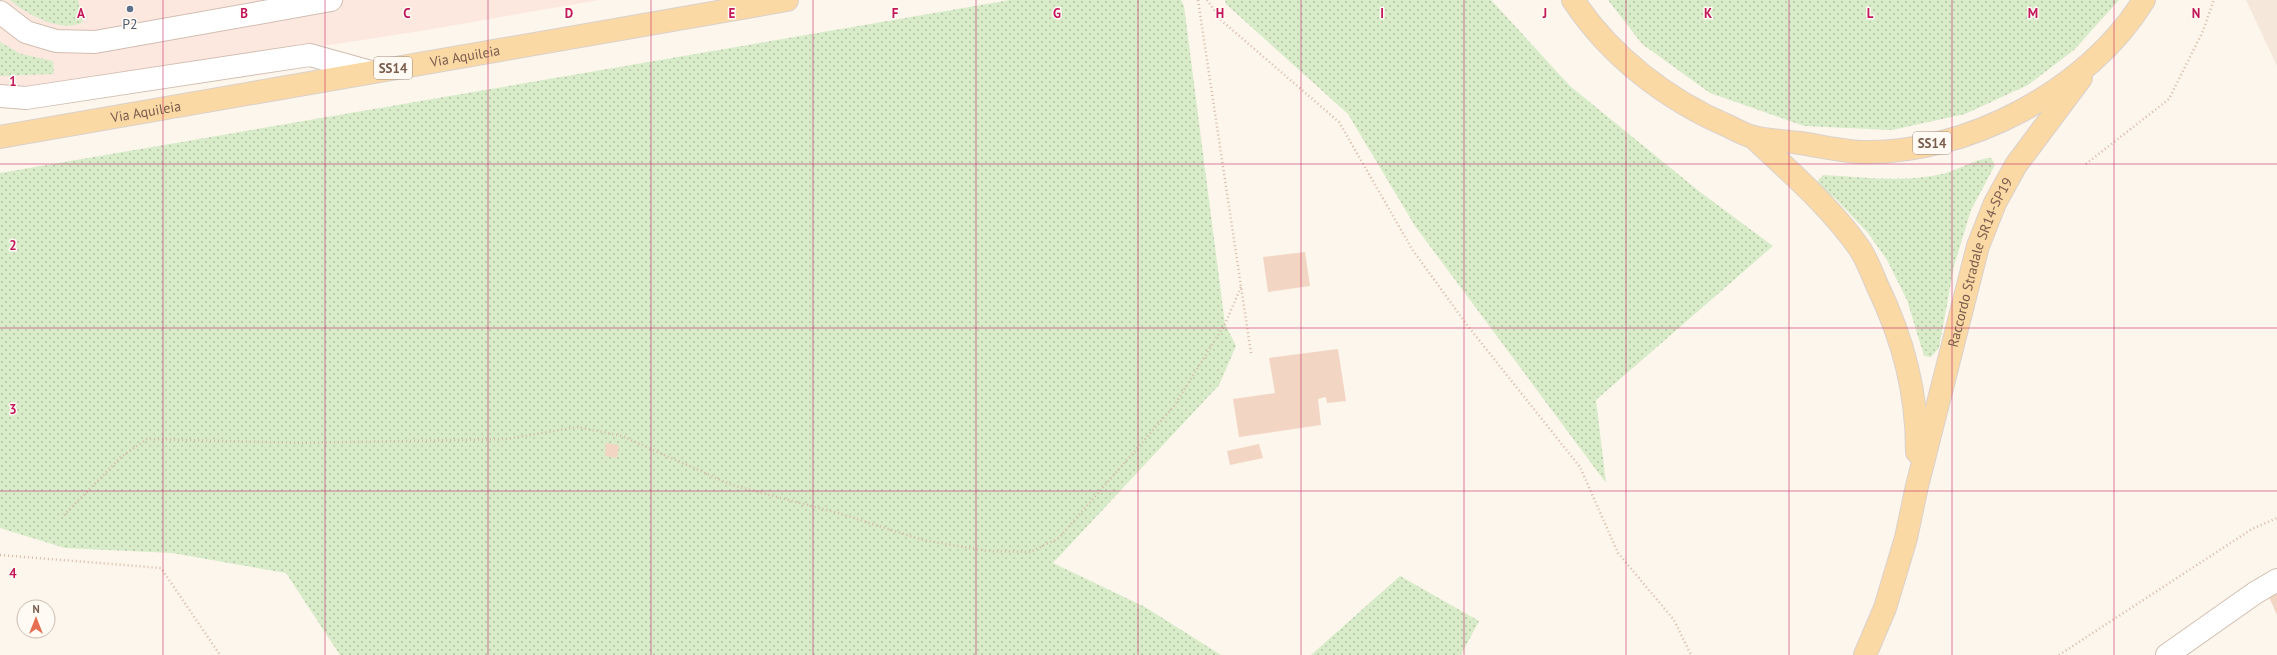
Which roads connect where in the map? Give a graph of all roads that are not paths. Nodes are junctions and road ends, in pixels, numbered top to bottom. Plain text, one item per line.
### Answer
1 (331, 0) edge
2 (787, 0) edge
3 (1573, 0) edge
4 (2144, 0) edge
5 (0, 12) edge
6 (2092, 63) junction
7 (370, 72) junction
8 (0, 96) edge
9 (0, 137) edge
10 (1753, 137) junction
11 (1917, 486) junction
12 (2277, 580) edge
13 (1865, 655) edge
14 (2167, 655) edge

1 - 5 street
2 - 7 main road, Via Aquileia / SS14
3 - 10 main road, SS14
4 - 6 main road, SS14
6 - 10 main road, SS14
6 - 11 main road, Raccordo Stradale SR14-SP19
7 - 8 street
7 - 9 main road, Via Aquileia / SS14
10 - 11 main road, Raccordo Stradale SR14-SP19
11 - 13 main road, Raccordo Stradale SR14-SP19
12 - 14 street

